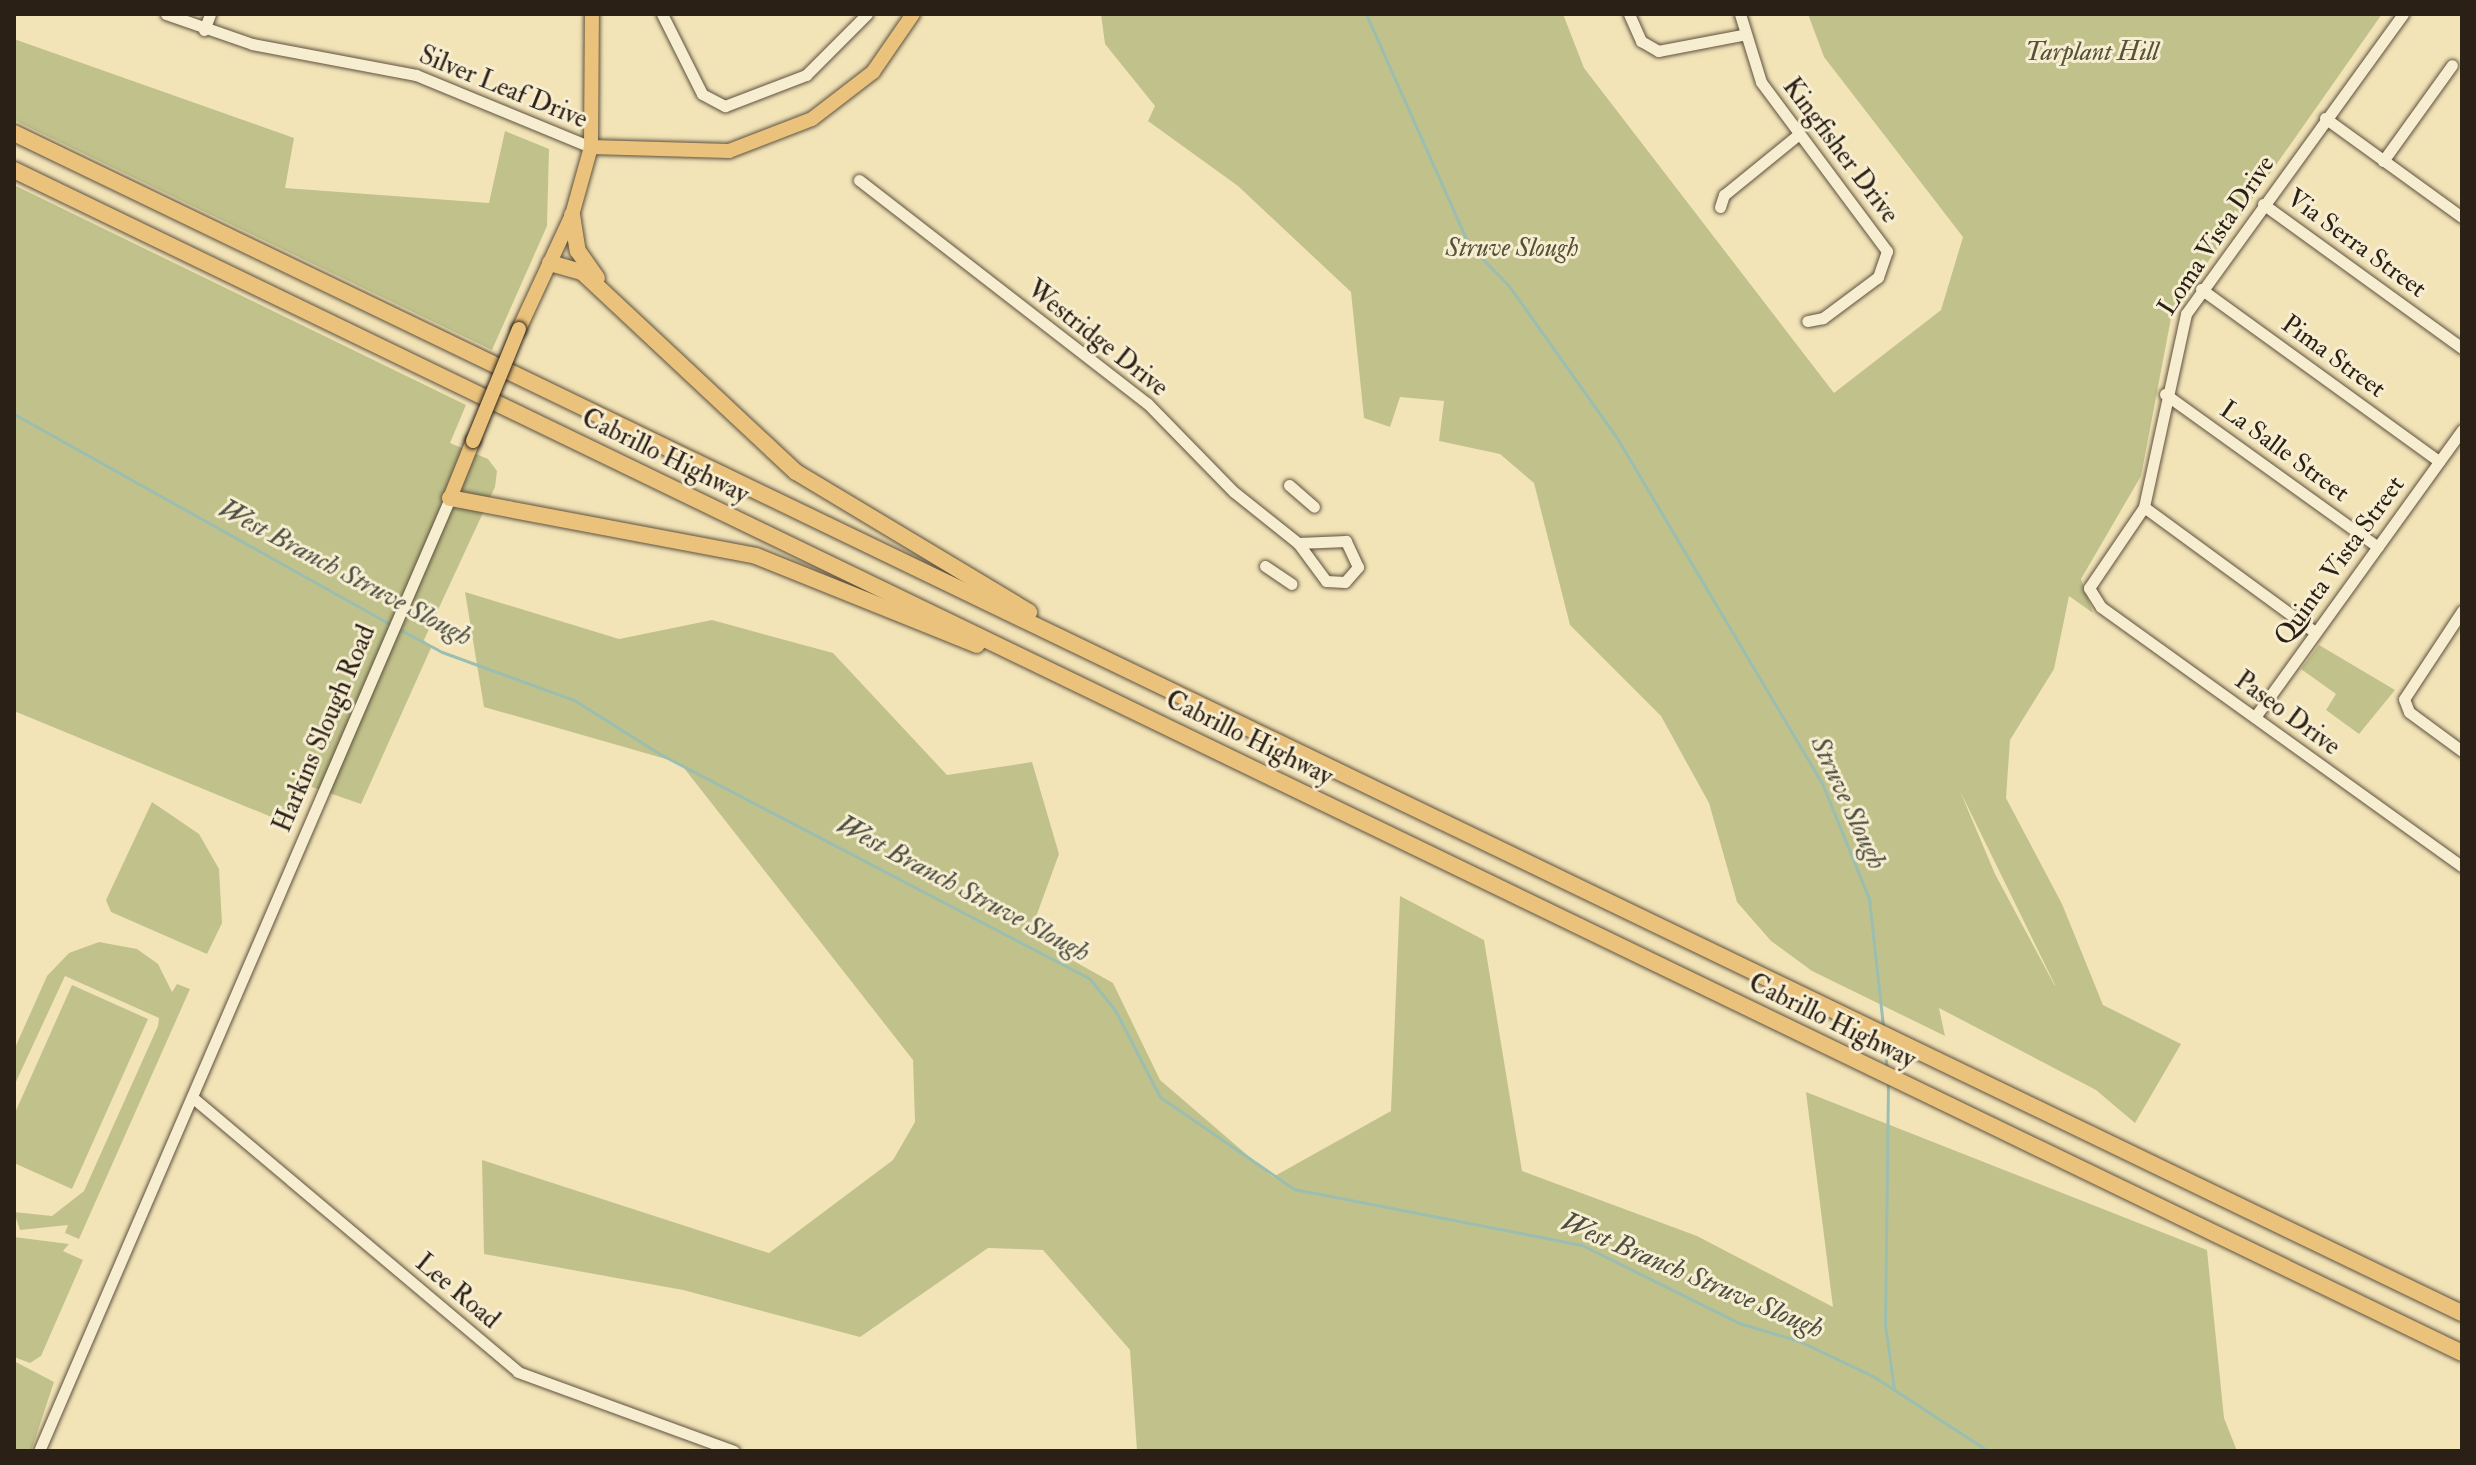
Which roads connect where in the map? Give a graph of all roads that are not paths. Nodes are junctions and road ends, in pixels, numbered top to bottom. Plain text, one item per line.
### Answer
1 (166, 14) edge
2 (210, 14) edge
3 (662, 14) edge
4 (867, 14) edge
5 (913, 14) edge
6 (1629, 14) edge
7 (1740, 14) edge
8 (2403, 14) edge
9 (588, 16) edge
10 (204, 30) junction
11 (1742, 35) junction
12 (2452, 65) dead end
13 (2325, 118) junction
14 (14, 133) edge
15 (1799, 134) junction
16 (591, 147) junction
17 (2383, 161) junction
18 (14, 170) edge
19 (859, 180) dead end
20 (2263, 204) junction
21 (1720, 207) dead end
22 (572, 215) junction
23 (2462, 216) edge
24 (550, 263) junction
25 (2201, 289) junction
26 (1807, 321) dead end
27 (2462, 348) edge
28 (685, 367) junction
29 (2165, 394) junction
30 (2462, 430) edge
31 (2439, 461) junction
32 (1289, 485) dead end
33 (450, 498) junction
34 (1314, 507) dead end
35 (2144, 507) junction
36 (1298, 543) junction
37 (2378, 547) junction
38 (1265, 566) dead end
39 (1292, 584) dead end
40 (2091, 594) joint
41 (2462, 611) edge
42 (2451, 626) junction
43 (2315, 632) junction
44 (2462, 633) edge
45 (1094, 654) junction
46 (1036, 663) junction
47 (2255, 717) junction
48 (2462, 751) edge
49 (2462, 866) edge
50 (192, 1097) junction
51 (2462, 1313) edge
52 (2462, 1353) edge
53 (39, 1451) edge
54 (734, 1451) edge

1 - 10 street, Silver Leaf Drive
2 - 10 street
3 - 4 street
5 - 16 main road
6 - 11 street
7 - 11 street, Kingfisher Drive
8 - 13 street, Loma Vista Drive
9 - 16 main road, Harkins Slough Road
10 - 16 street, Silver Leaf Drive
11 - 15 street, Kingfisher Drive
12 - 17 street
13 - 17 street
13 - 20 street, Loma Vista Drive
14 - 45 highway, Cabrillo Highway
15 - 21 street
15 - 26 street, Kingfisher Drive
16 - 22 main road, Harkins Slough Road
17 - 23 street
18 - 46 highway, Cabrillo Highway
19 - 36 street, Westridge Drive
20 - 25 street, Loma Vista Drive
20 - 27 street, Via Serra Street
22 - 24 main road, Harkins Slough Road
22 - 28 highway
24 - 28 highway
24 - 33 main road, Harkins Slough Road, bridge
25 - 29 street, Loma Vista Drive
25 - 31 street, Pima Street
28 - 45 highway
29 - 35 street, Loma Vista Drive
29 - 37 street, La Salle Street
30 - 31 street, Quinta Vista Street
31 - 37 street, Quinta Vista Street
32 - 34 street
33 - 46 highway
33 - 50 street, Harkins Slough Road
35 - 40 street, Loma Vista Drive
35 - 43 street
36 - 36 street, Westridge Drive
37 - 43 street, Quinta Vista Street
38 - 39 street
40 - 47 street, Paseo Drive
41 - 42 street
42 - 44 street
42 - 48 street
43 - 47 street, Quinta Vista Street
45 - 51 highway, Cabrillo Highway
46 - 52 highway, Cabrillo Highway
47 - 49 street, Paseo Drive
50 - 53 street, Harkins Slough Road
50 - 54 street, Lee Road

